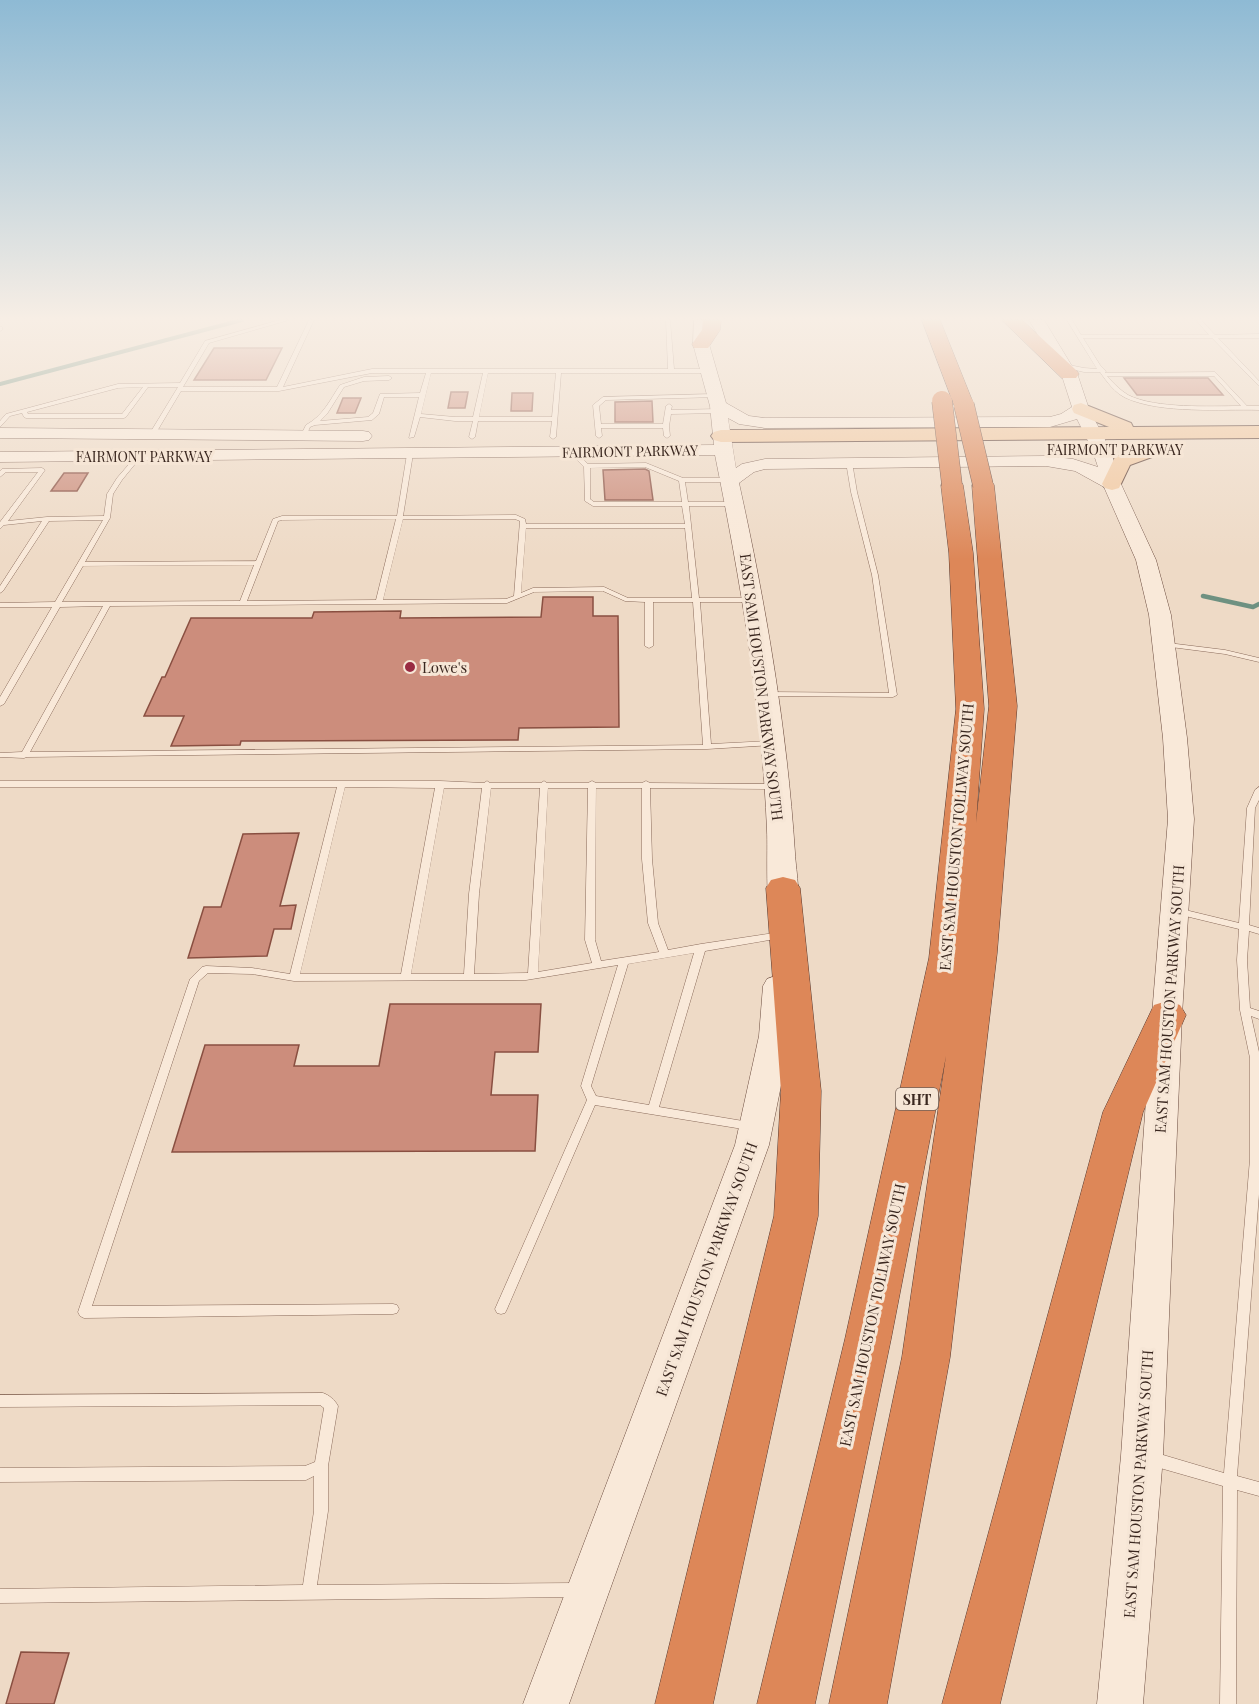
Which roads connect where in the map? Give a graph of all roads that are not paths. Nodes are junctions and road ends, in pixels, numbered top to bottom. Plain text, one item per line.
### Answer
1 (67, 400) edge
2 (136, 400) edge
3 (173, 400) edge
4 (333, 400) edge
5 (380, 400) edge
6 (420, 400) edge
7 (480, 400) edge
8 (556, 400) edge
9 (603, 400) edge
10 (670, 400) edge
11 (682, 400) edge
12 (717, 400) edge
13 (941, 400) edge
14 (962, 400) edge
15 (1078, 400) edge
16 (1135, 400) edge
17 (1238, 400) edge
18 (718, 404) junction
19 (1245, 408) junction
20 (1259, 408) edge
21 (1081, 409) junction
22 (24, 411) junction
23 (668, 412) junction
24 (418, 416) junction
25 (476, 419) junction
26 (0, 425) edge
27 (554, 428) junction
28 (309, 429) junction
29 (598, 431) junction
30 (666, 431) junction
31 (1259, 432) edge
32 (0, 433) edge
33 (97, 433) junction
34 (153, 433) junction
35 (472, 437) junction
36 (531, 437) junction
37 (1097, 441) junction
38 (1152, 441) junction
39 (0, 444) edge
40 (410, 446) junction
41 (1259, 451) edge
42 (0, 457) edge
43 (138, 457) junction
44 (645, 458) junction
45 (584, 459) junction
46 (849, 462) junction
47 (728, 467) junction
48 (0, 475) edge
49 (681, 480) junction
50 (1112, 484) junction
51 (967, 485) junction
52 (685, 504) junction
53 (9, 515) junction
54 (0, 516) edge
55 (400, 517) junction
56 (107, 518) junction
57 (47, 519) junction
58 (1, 525) edge
59 (523, 526) junction
60 (688, 526) junction
61 (258, 563) junction
62 (80, 564) junction
63 (0, 591) edge
64 (517, 597) junction
65 (650, 600) junction
66 (696, 600) junction
67 (753, 600) junction
68 (379, 603) junction
69 (57, 604) junction
70 (108, 604) junction
71 (242, 604) junction
72 (0, 605) edge
73 (1163, 644) junction
74 (649, 646) dead end
75 (1259, 660) edge
76 (766, 694) junction
77 (0, 704) edge
78 (771, 743) junction
79 (707, 747) junction
80 (0, 755) edge
81 (24, 756) junction
82 (0, 784) edge
83 (342, 784) junction
84 (440, 784) junction
85 (487, 784) junction
86 (544, 784) junction
87 (592, 784) junction
88 (646, 784) junction
89 (778, 786) junction
90 (1259, 790) edge
91 (1249, 835) junction
92 (1259, 839) edge
93 (783, 888) junction
94 (1175, 910) junction
95 (1244, 927) junction
96 (1259, 931) edge
97 (781, 935) junction
98 (701, 947) junction
99 (665, 954) junction
100 (624, 962) junction
101 (598, 966) junction
102 (532, 976) junction
103 (469, 977) junction
104 (294, 978) junction
105 (405, 978) junction
106 (1245, 1010) junction
107 (1167, 1015) junction
108 (1259, 1015) edge
109 (592, 1100) junction
110 (653, 1110) junction
111 (756, 1127) junction
112 (1257, 1154) edge
113 (393, 1309) dead end
114 (501, 1309) dead end
115 (0, 1401) edge
116 (1142, 1455) junction
117 (321, 1466) junction
118 (0, 1475) edge
119 (1230, 1481) junction
120 (1259, 1489) edge
121 (588, 1590) junction
122 (309, 1593) junction
123 (0, 1596) edge
124 (546, 1704) edge
125 (684, 1704) edge
126 (786, 1704) edge
127 (858, 1704) edge
128 (971, 1704) edge
129 (1120, 1704) edge
130 (1228, 1704) edge

1 - 22 lane
2 - 22 lane
3 - 34 lane
4 - 28 lane
5 - 28 lane
6 - 24 lane
7 - 25 lane
8 - 27 lane
9 - 29 lane
10 - 23 lane
11 - 18 lane
12 - 18 main road, EAST SAM HOUSTON PARKWAY SOUTH
13 - 51 highway, EAST SAM HOUSTON TOLLWAY SOUTH / SHT, bridge
14 - 51 highway, EAST SAM HOUSTON TOLLWAY SOUTH / SHT, bridge
15 - 21 main road, EAST SAM HOUSTON PARKWAY SOUTH
16 - 19 lane
17 - 19 lane
18 - 21 main road
18 - 23 lane
18 - 47 main road, EAST SAM HOUSTON PARKWAY SOUTH
19 - 20 lane
21 - 37 main road, EAST SAM HOUSTON PARKWAY SOUTH
21 - 38 main road
22 - 26 lane
23 - 30 lane
24 - 25 lane
24 - 40 lane
25 - 27 lane
25 - 35 lane
27 - 29 main road, FAIRMONT PARKWAY
27 - 36 main road, FAIRMONT PARKWAY
28 - 34 main road, FAIRMONT PARKWAY
28 - 40 main road, FAIRMONT PARKWAY
29 - 30 main road, FAIRMONT PARKWAY
30 - 47 main road, FAIRMONT PARKWAY
31 - 38 main road, FAIRMONT PARKWAY
32 - 33 main road, FAIRMONT PARKWAY
33 - 34 main road, FAIRMONT PARKWAY
33 - 39 main road
35 - 36 main road, FAIRMONT PARKWAY
35 - 40 main road, FAIRMONT PARKWAY
36 - 40 main road
37 - 38 main road, FAIRMONT PARKWAY
37 - 47 main road, FAIRMONT PARKWAY
37 - 50 main road, EAST SAM HOUSTON PARKWAY SOUTH
38 - 41 main road, FAIRMONT PARKWAY
38 - 50 main road
40 - 43 main road, FAIRMONT PARKWAY
40 - 45 main road, FAIRMONT PARKWAY
40 - 55 lane
42 - 43 main road, FAIRMONT PARKWAY
43 - 56 lane
44 - 45 main road, FAIRMONT PARKWAY
44 - 47 main road, FAIRMONT PARKWAY
44 - 49 lane
45 - 52 lane
46 - 47 main road
46 - 50 main road
46 - 76 lane
47 - 49 lane
47 - 52 lane
47 - 67 main road, EAST SAM HOUSTON PARKWAY SOUTH
48 - 53 lane
49 - 52 lane
50 - 73 main road, EAST SAM HOUSTON PARKWAY SOUTH
51 - 126 highway, EAST SAM HOUSTON TOLLWAY SOUTH / SHT
51 - 127 highway, EAST SAM HOUSTON TOLLWAY SOUTH / SHT
52 - 60 lane
53 - 54 lane
53 - 58 lane
55 - 59 lane
55 - 61 lane
55 - 68 lane
56 - 57 lane
56 - 62 lane
57 - 58 lane
57 - 63 lane
59 - 60 lane
59 - 64 lane
60 - 66 lane
61 - 62 lane
61 - 71 lane
62 - 69 lane
64 - 65 lane
64 - 68 lane
65 - 66 lane
65 - 74 lane
66 - 67 lane
66 - 79 lane
67 - 76 main road, EAST SAM HOUSTON PARKWAY SOUTH
68 - 71 lane
69 - 70 lane
69 - 72 lane
69 - 77 lane
70 - 71 lane
70 - 81 lane
73 - 75 lane
73 - 94 main road, EAST SAM HOUSTON PARKWAY SOUTH
76 - 78 main road, EAST SAM HOUSTON PARKWAY SOUTH
78 - 79 lane
78 - 89 main road, EAST SAM HOUSTON PARKWAY SOUTH
79 - 81 lane
80 - 81 lane
82 - 83 lane
83 - 84 lane
83 - 104 lane
84 - 85 lane
84 - 105 lane
85 - 86 lane
85 - 103 lane
86 - 87 lane
86 - 102 lane
87 - 88 lane
87 - 101 lane
88 - 89 lane
88 - 99 lane
89 - 93 main road, EAST SAM HOUSTON PARKWAY SOUTH
90 - 91 lane
91 - 92 lane
91 - 95 lane
93 - 97 main road, EAST SAM HOUSTON PARKWAY SOUTH
93 - 125 highway
94 - 95 lane
94 - 107 main road, EAST SAM HOUSTON PARKWAY SOUTH
95 - 96 lane
95 - 106 lane
97 - 98 lane
97 - 111 main road, EAST SAM HOUSTON PARKWAY SOUTH
98 - 99 lane
98 - 110 lane
99 - 100 lane
100 - 101 lane
100 - 109 lane
101 - 102 lane
102 - 103 lane
103 - 105 lane
104 - 105 lane
104 - 113 lane
106 - 108 lane
106 - 112 lane
107 - 116 main road, EAST SAM HOUSTON PARKWAY SOUTH
107 - 128 highway
109 - 110 lane
109 - 114 lane
110 - 111 lane
111 - 121 main road, EAST SAM HOUSTON PARKWAY SOUTH
112 - 119 lane
115 - 117 lane
116 - 119 lane
116 - 129 main road, EAST SAM HOUSTON PARKWAY SOUTH
117 - 118 lane
117 - 122 lane
119 - 120 lane
119 - 130 lane
121 - 122 lane
121 - 124 main road, EAST SAM HOUSTON PARKWAY SOUTH
122 - 123 lane

